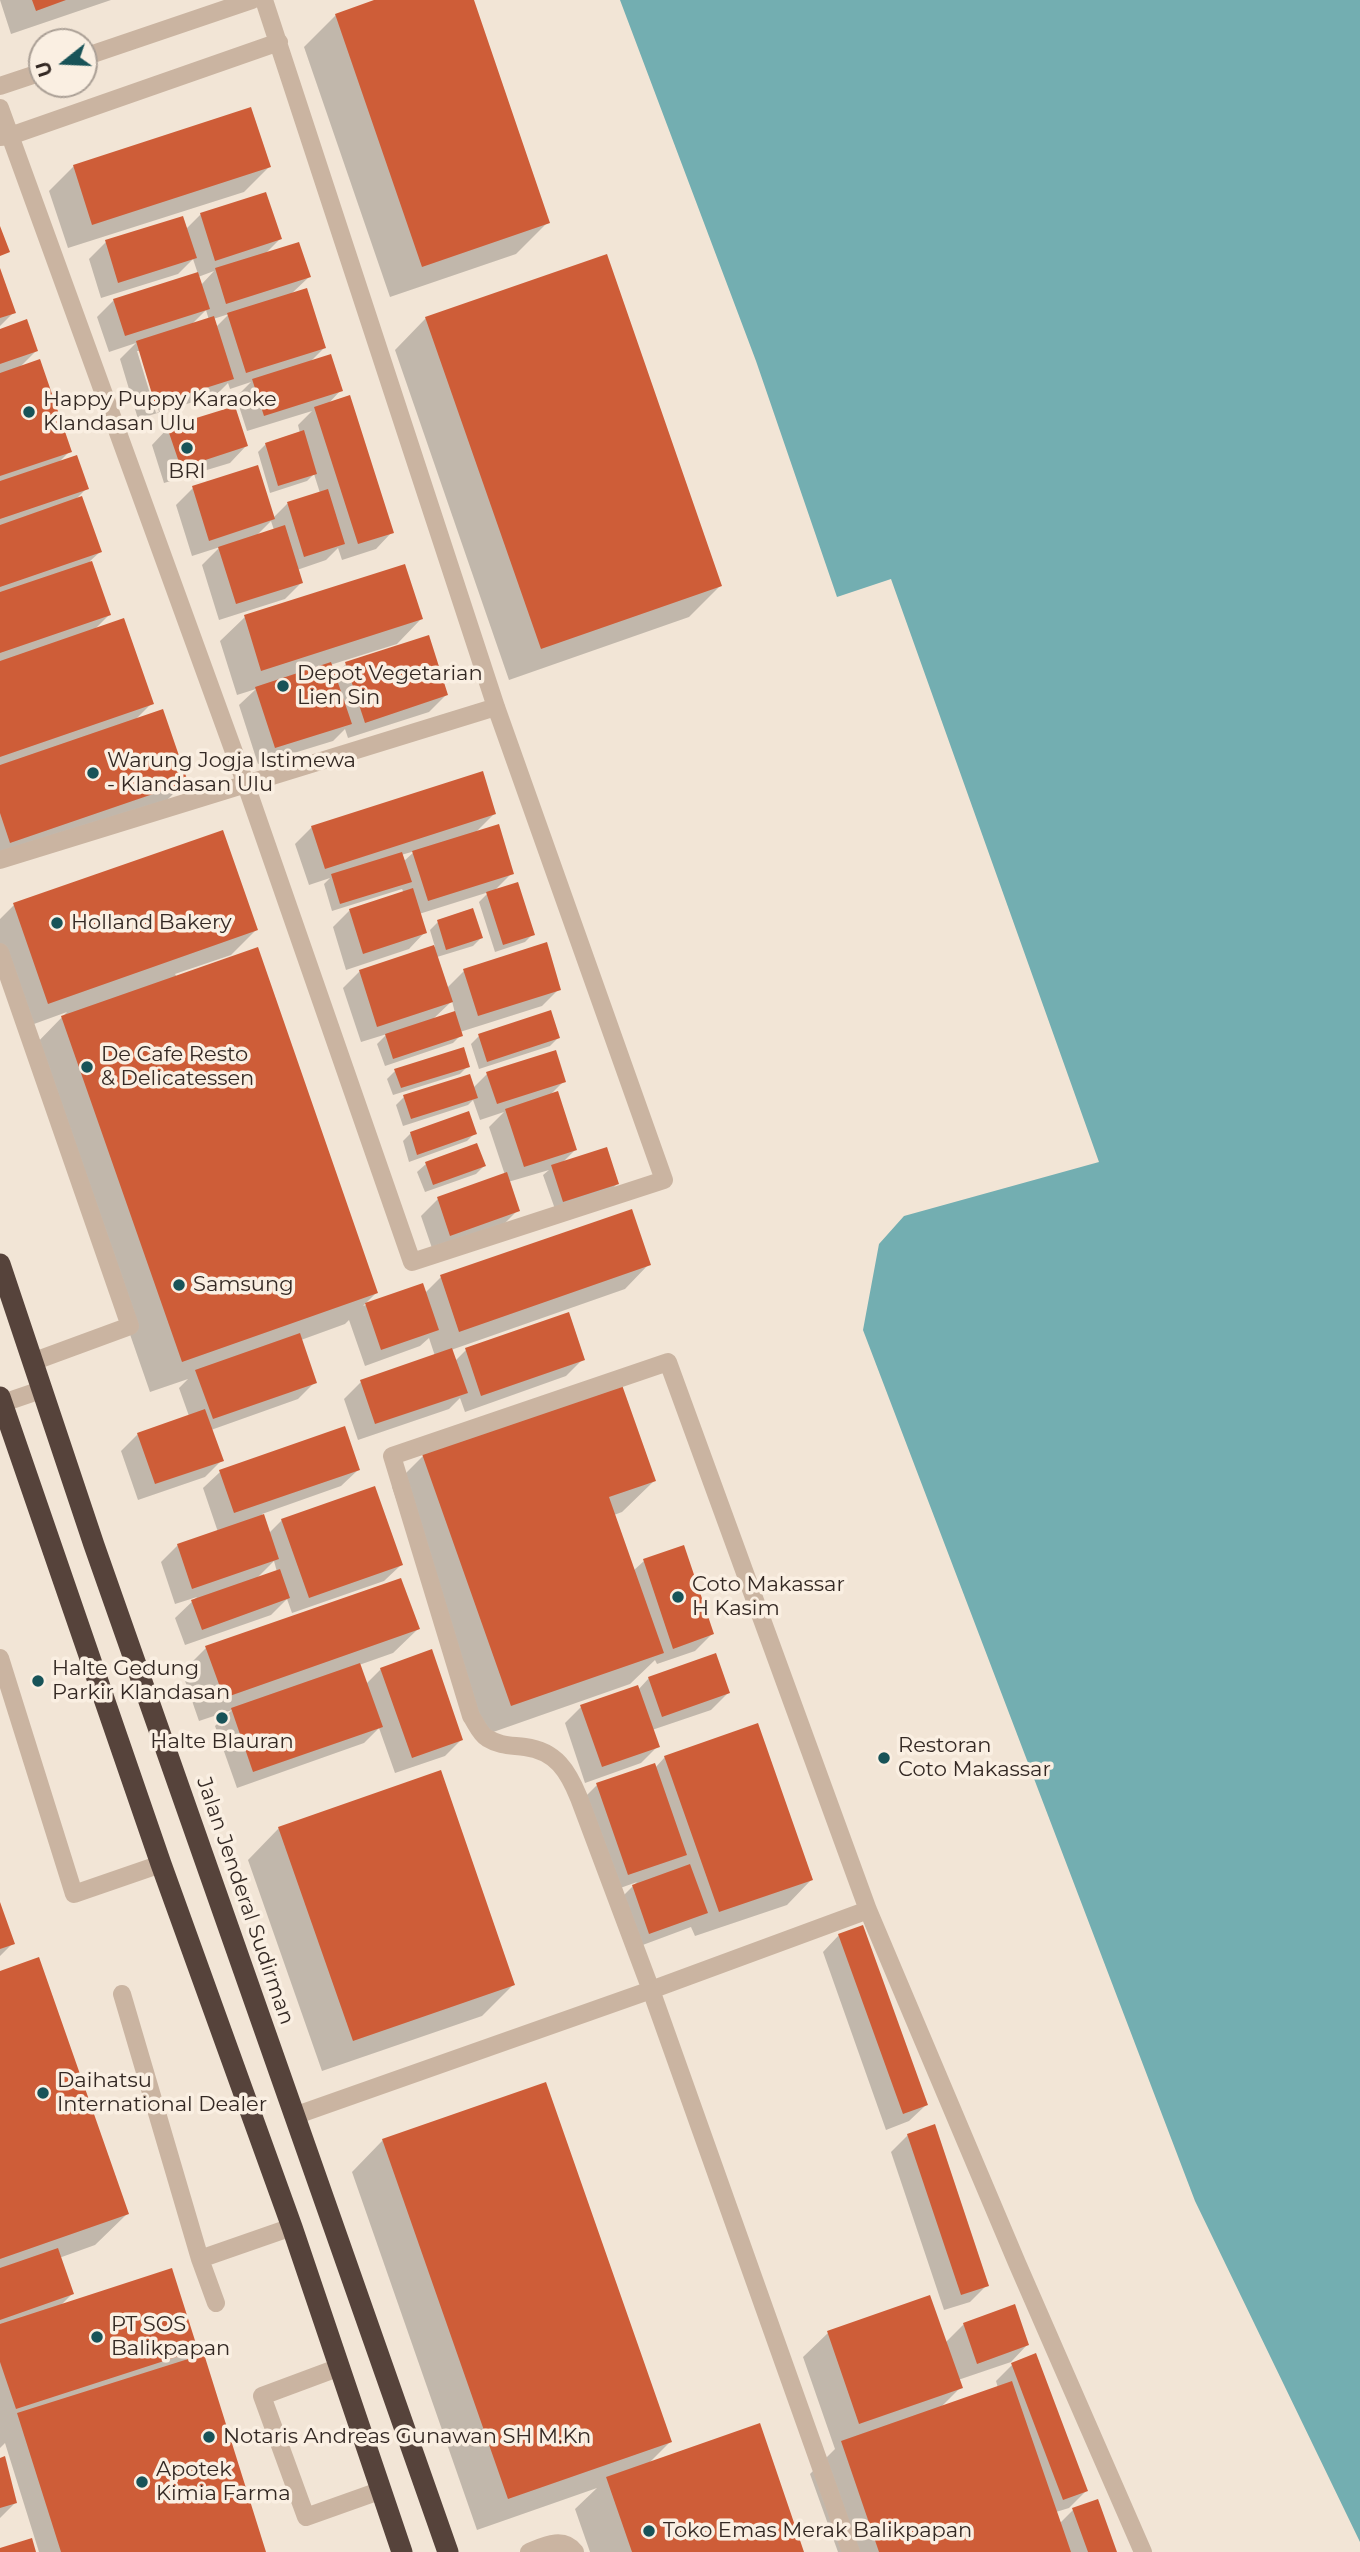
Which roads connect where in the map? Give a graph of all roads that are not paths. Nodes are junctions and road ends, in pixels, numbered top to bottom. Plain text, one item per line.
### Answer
1 (252, 0) edge
2 (264, 0) edge
3 (279, 42) junction
4 (98, 52) edge
5 (28, 77) edge
6 (0, 86) edge
7 (0, 108) edge
8 (5, 136) edge
9 (496, 707) junction
10 (246, 785) junction
11 (0, 860) edge
12 (0, 952) edge
13 (0, 1264) edge
14 (32, 1362) junction
15 (41, 1390) junction
16 (1, 1401) edge
17 (0, 1658) edge
18 (161, 1864) junction
19 (868, 1910) junction
20 (651, 1990) junction
21 (122, 1994) dead end
22 (294, 2116) junction
23 (292, 2227) junction
24 (200, 2259) junction
25 (216, 2303) dead end
26 (340, 2367) junction
27 (382, 2490) junction
28 (402, 2552) edge
29 (448, 2552) edge
30 (528, 2552) edge
31 (575, 2552) edge
32 (851, 2552) edge
33 (1143, 2552) edge

1 - 4 street
2 - 3 street
3 - 8 street
3 - 9 street
5 - 6 street
7 - 8 street
8 - 10 street
9 - 10 street
9 - 10 street
10 - 11 street
12 - 14 street
13 - 14 highway, Jalan Jenderal Sudirman
14 - 15 highway, Jalan Jenderal Sudirman
15 - 16 street
15 - 22 highway, Jalan Jenderal Sudirman
16 - 18 highway
17 - 18 street
18 - 23 highway
19 - 20 street
19 - 20 street
19 - 33 street
20 - 22 street
20 - 32 street
21 - 24 street
22 - 29 highway, Jalan Jenderal Sudirman
23 - 24 street
23 - 26 highway
24 - 25 street
26 - 27 highway
26 - 27 street
27 - 28 highway
30 - 31 street

